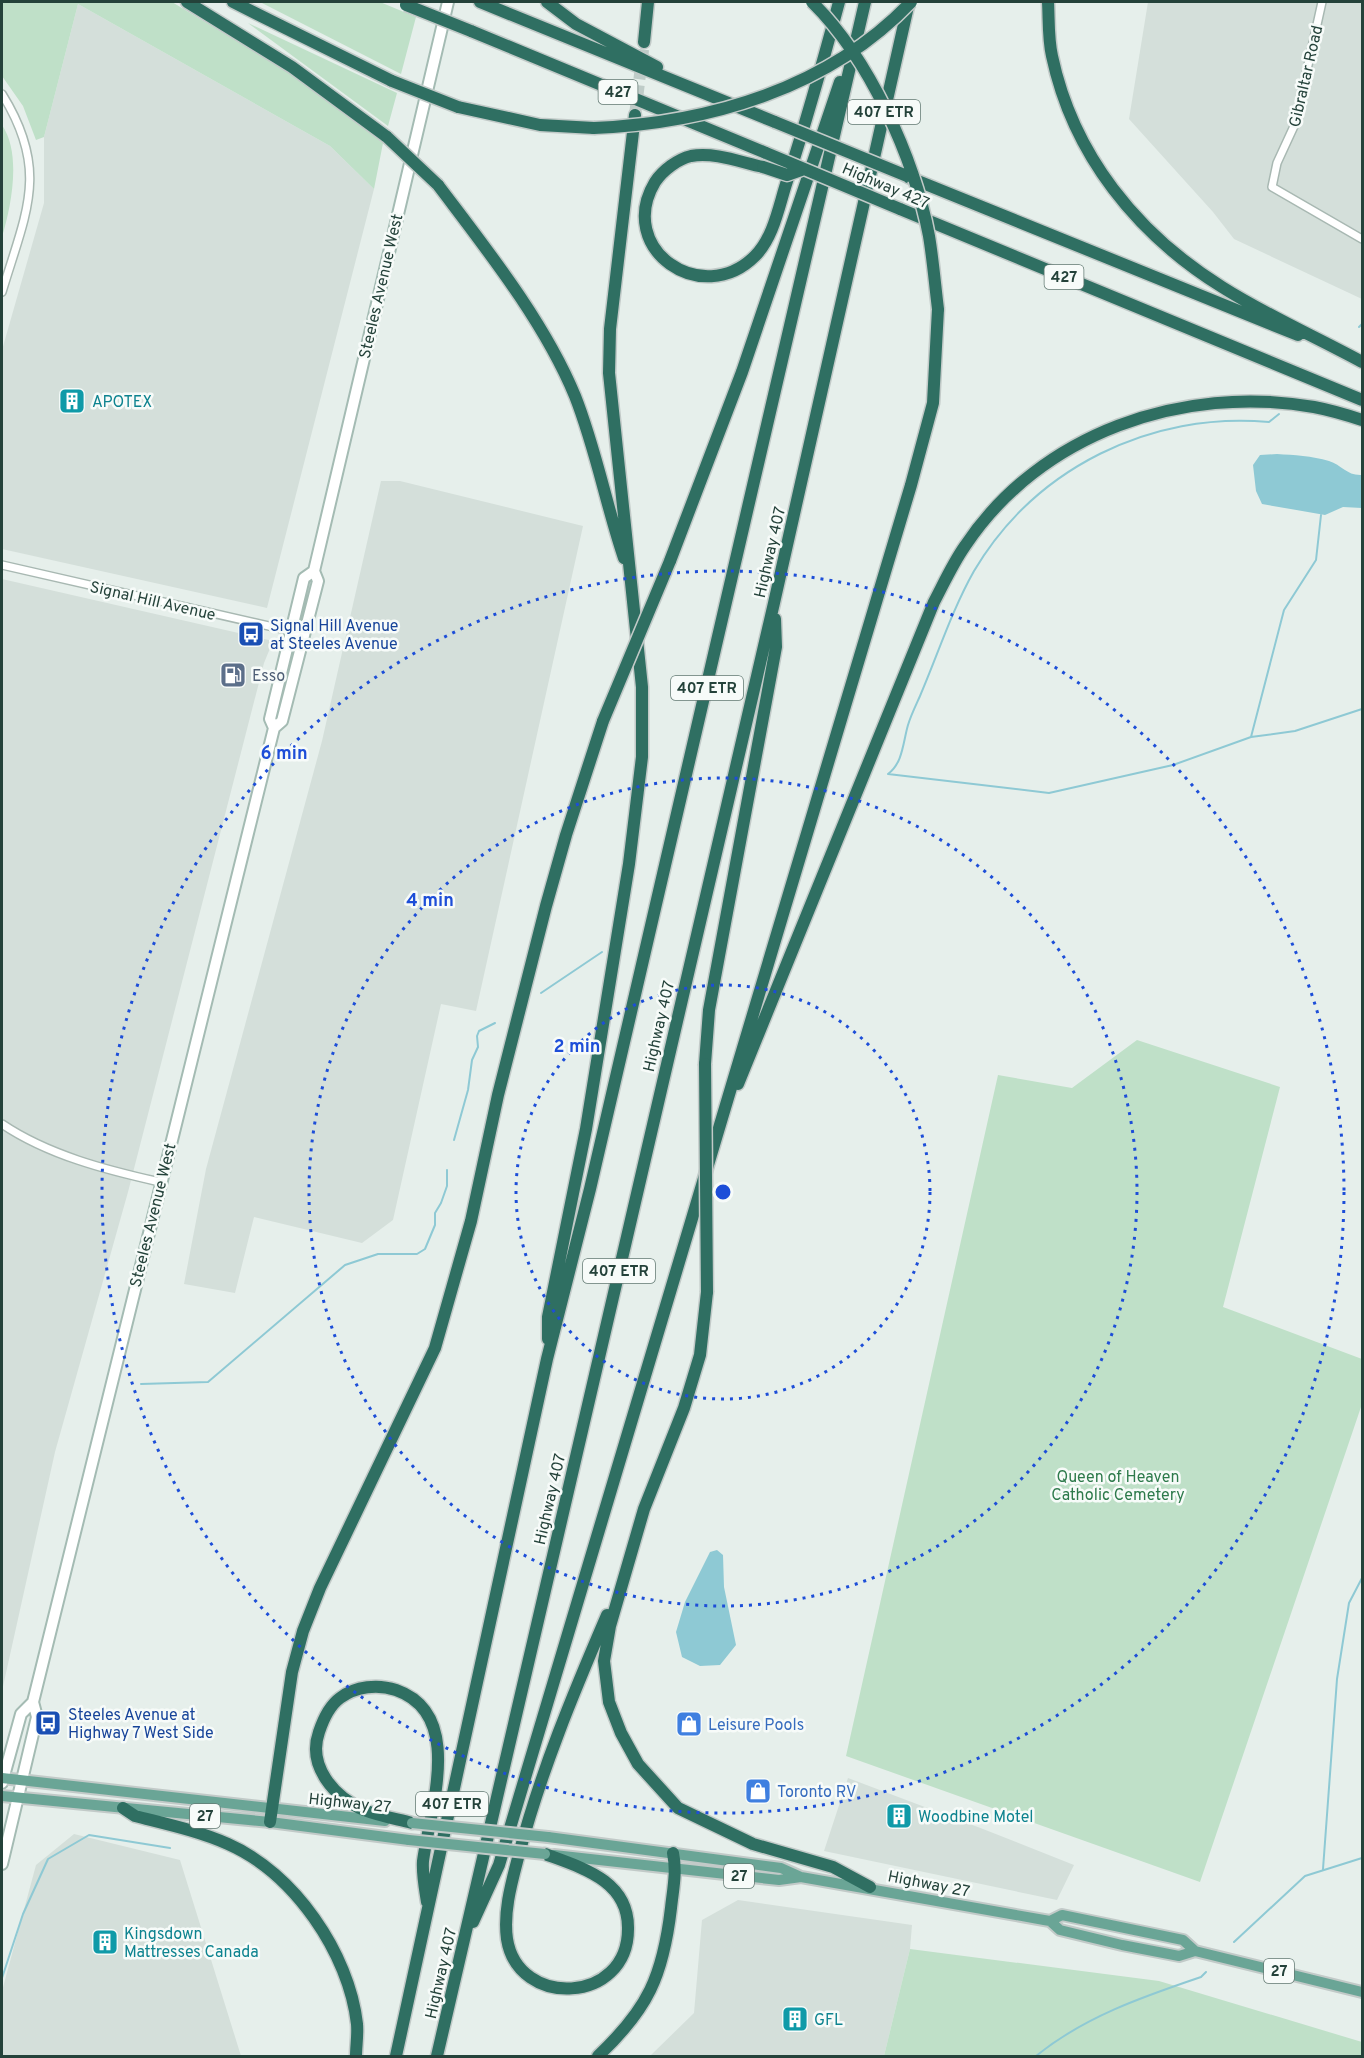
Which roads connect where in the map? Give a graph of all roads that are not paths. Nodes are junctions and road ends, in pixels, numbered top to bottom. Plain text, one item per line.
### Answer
1 (187, 2) edge
2 (233, 2) edge
3 (448, 2) edge
4 (480, 2) edge
5 (547, 2) edge
6 (648, 2) edge
7 (812, 2) edge
8 (838, 2) edge
9 (865, 2) edge
10 (910, 2) edge
11 (1048, 2) edge
12 (1322, 2) edge
13 (401, 3) edge
14 (862, 15) junction
15 (644, 42) tunnel mouth
16 (691, 88) junction
17 (2, 94) edge
18 (635, 115) tunnel mouth
19 (804, 169) junction
20 (1362, 239) edge
21 (2, 292) edge
22 (1362, 362) edge
23 (1362, 400) edge
24 (1362, 420) edge
25 (2, 565) edge
26 (314, 571) junction
27 (632, 582) junction
28 (774, 603) junction
29 (291, 631) junction
30 (304, 634) junction
31 (274, 728) junction
32 (725, 1109) junction
33 (2, 1126) edge
34 (160, 1182) junction
35 (547, 1359) junction
36 (621, 1581) junction
37 (33, 1702) junction
38 (2, 1780) edge
39 (22, 1780) junction
40 (2, 1796) edge
41 (17, 1797) junction
42 (123, 1808) junction
43 (272, 1809) junction
44 (270, 1822) junction
45 (412, 1823) junction
46 (673, 1853) junction
47 (545, 1854) junction
48 (2, 1864) edge
49 (676, 1868) junction
50 (801, 1877) junction
51 (870, 1887) junction
52 (428, 1915) junction
53 (1050, 1921) junction
54 (465, 1939) junction
55 (1195, 1951) junction
56 (1362, 1992) edge
57 (356, 2056) edge
58 (396, 2056) edge
59 (437, 2056) edge
60 (598, 2056) edge

1 - 27 highway, bridge
2 - 10 highway, bridge
3 - 26 main road, Steeles Avenue West
4 - 16 highway, Highway 427 / 427
5 - 16 highway
6 - 15 highway
7 - 32 highway, bridge
8 - 19 highway, bridge
9 - 14 highway, Highway 407 / 407 ETR
10 - 28 highway, Highway 407 / 407 ETR
11 - 22 highway
12 - 20 street, Gibraltar Road
13 - 19 highway, Highway 427 / 427, bridge
14 - 35 highway, Highway 407 / 407 ETR
14 - 43 highway, bridge
16 - 22 highway, Highway 427 / 427, bridge
17 - 21 street
18 - 27 highway
19 - 23 highway, Highway 427 / 427, bridge
24 - 32 highway
25 - 29 street, Signal Hill Avenue
26 - 29 main road, Steeles Avenue West
26 - 30 main road, Steeles Avenue West
27 - 35 highway
28 - 36 highway, bridge
28 - 54 highway, Highway 407 / 407 ETR
29 - 30 street, Signal Hill Avenue
29 - 31 main road, Steeles Avenue West
30 - 31 main road, Steeles Avenue West
31 - 34 main road, Steeles Avenue West
32 - 54 highway
33 - 34 street
34 - 37 main road, Steeles Avenue West
35 - 52 highway, Highway 407 / 407 ETR
36 - 47 highway
36 - 51 highway
37 - 38 main road, Steeles Avenue West
37 - 39 main road, Steeles Avenue West
38 - 39 main road, Highway 27
39 - 41 main road, Steeles Avenue West
39 - 43 main road, Highway 27 / 27
40 - 41 main road, Highway 27 / 27
41 - 42 main road, Highway 27 / 27
41 - 48 main road, Steeles Avenue West
42 - 44 main road, Highway 27 / 27
42 - 57 highway
43 - 44 highway
43 - 45 main road, Highway 27 / 27
44 - 47 main road, Highway 27 / 27, bridge
45 - 46 main road, Highway 27 / 27, bridge
45 - 52 highway
46 - 49 highway
46 - 50 main road, Highway 27 / 27
47 - 49 main road, Highway 27 / 27
49 - 50 main road, Highway 27 / 27
49 - 60 highway
50 - 51 main road, Highway 27 / 27
51 - 53 main road, Highway 27 / 27
52 - 58 highway, Highway 407 / 407 ETR
53 - 55 main road, Highway 27 / 27
53 - 55 main road, Highway 27 / 27
54 - 59 highway, Highway 407 / 407 ETR
55 - 56 main road, Highway 27 / 27

